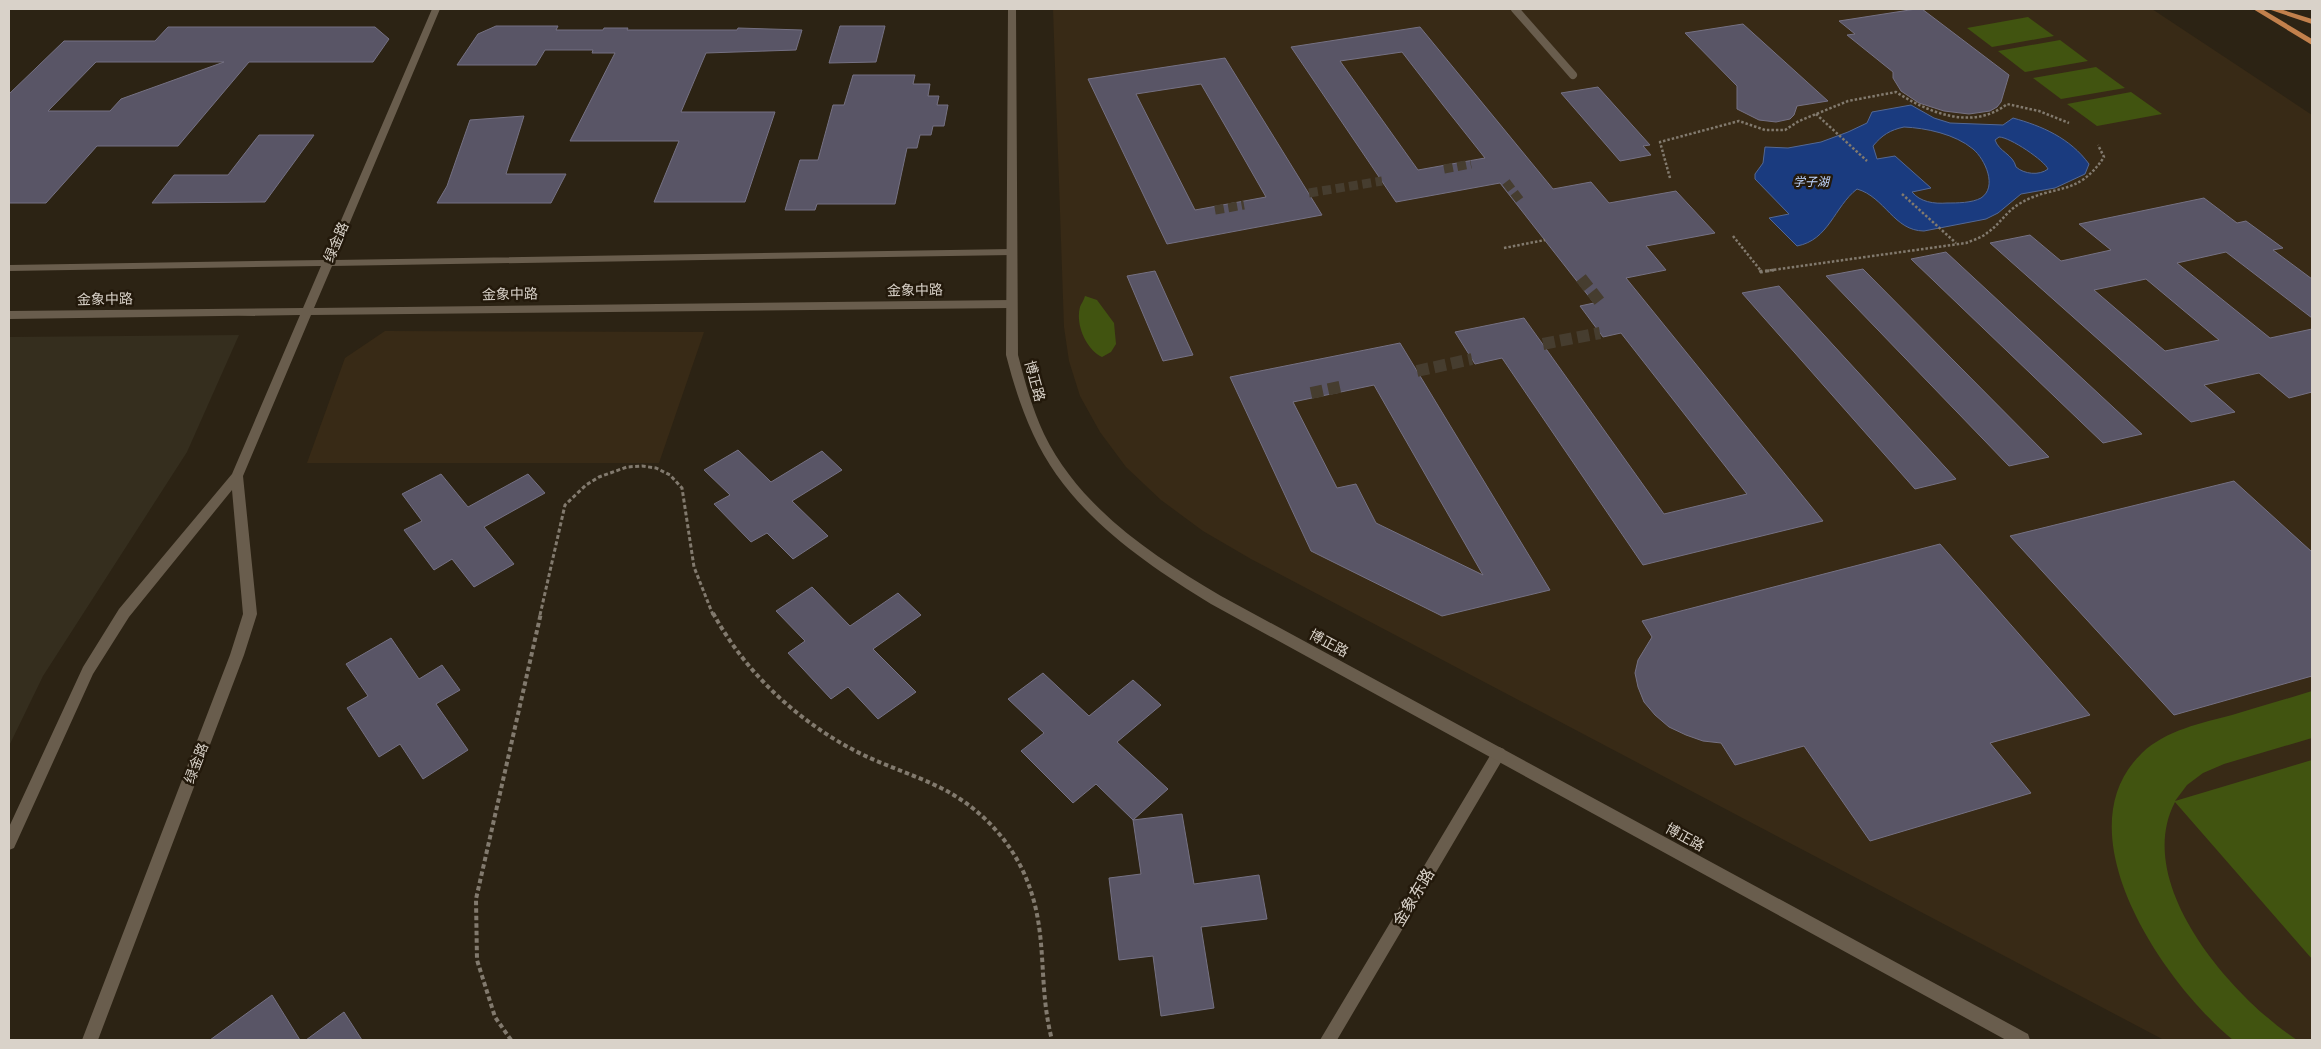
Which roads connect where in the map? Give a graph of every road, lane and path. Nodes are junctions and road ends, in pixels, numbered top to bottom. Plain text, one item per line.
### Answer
1 (436, 9) edge
2 (1012, 9) edge
3 (2257, 9) edge
4 (2272, 9) edge
5 (1516, 10) edge
6 (2312, 22) edge
7 (2312, 42) edge
8 (1573, 75) dead end
9 (1816, 114) junction
10 (2069, 124) dead end
11 (2098, 145) dead end
12 (1867, 161) dead end
13 (1670, 178) dead end
14 (1902, 194) dead end
15 (1733, 236) dead end
16 (1545, 240) dead end
17 (1956, 244) junction
18 (1504, 248) dead end
19 (1012, 252) junction
20 (327, 263) junction
21 (9, 268) edge
22 (1012, 304) junction
23 (307, 312) junction
24 (9, 315) edge
25 (237, 476) junction
26 (1499, 753) junction
27 (9, 843) edge
28 (90, 1040) edge
29 (511, 1040) edge
30 (1052, 1040) edge
31 (1328, 1040) edge
32 (2022, 1040) edge

1 - 20 street, 绿金路
2 - 19 street, 博正路
3 - 7 main road
4 - 6 main road
5 - 8 lane
9 - 10 path
9 - 12 path
9 - 13 path
11 - 17 path
14 - 17 path
15 - 17 path
16 - 18 path
19 - 20 street
19 - 22 street, 博正路
20 - 21 street
20 - 23 street, 绿金路
22 - 23 street, 金象中路
22 - 26 street, 博正路
23 - 24 street, 金象中路
23 - 25 street, 绿金路
25 - 27 street, 绿金路
25 - 28 street, 绿金路
26 - 31 street, 金象东路
26 - 32 street, 博正路
29 - 30 path

